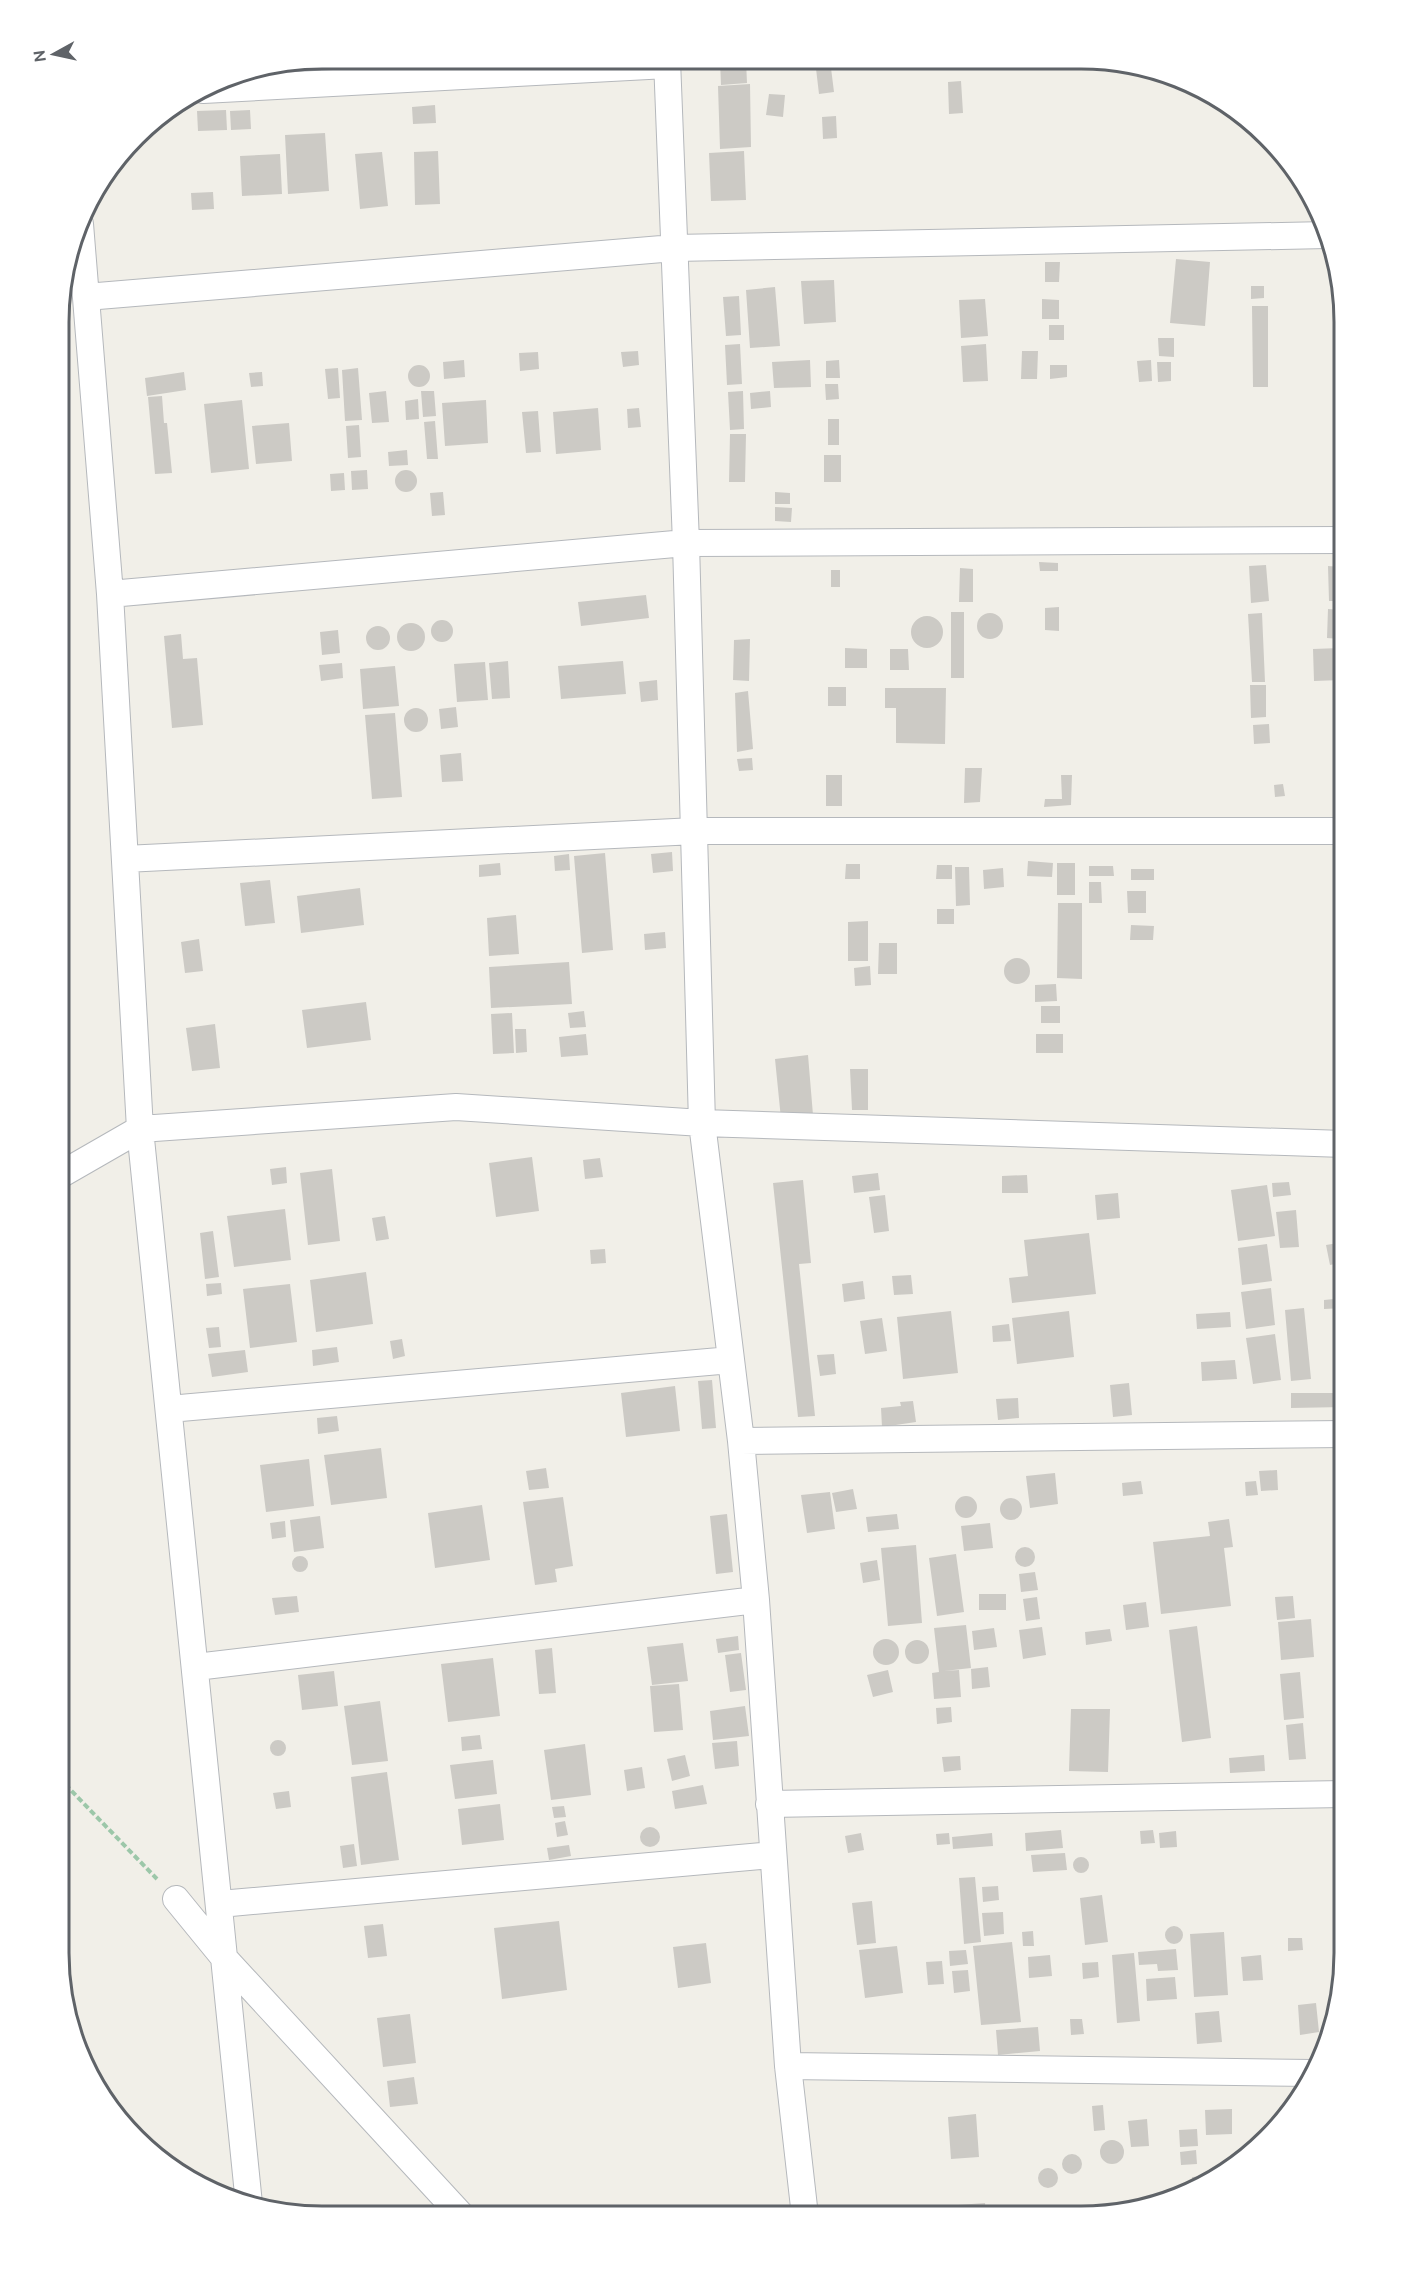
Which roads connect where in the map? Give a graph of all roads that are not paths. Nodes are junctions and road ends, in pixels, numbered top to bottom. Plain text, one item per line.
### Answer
1 (551, 69) edge
2 (667, 69) edge
3 (223, 89) edge
4 (1319, 235) edge
5 (82, 243) edge
6 (674, 248) junction
7 (86, 297) junction
8 (1334, 540) edge
9 (686, 543) junction
10 (110, 594) junction
11 (695, 831) junction
12 (1334, 831) edge
13 (125, 859) junction
14 (702, 1123) junction
15 (140, 1129) junction
16 (1334, 1144) edge
17 (69, 1170) edge
18 (731, 1360) junction
19 (169, 1409) junction
20 (1334, 1434) edge
21 (741, 1441) junction
22 (756, 1600) junction
23 (196, 1667) junction
24 (1334, 1794) edge
25 (769, 1804) junction
26 (772, 1855) junction
27 (176, 1899) road end
28 (220, 1904) junction
29 (225, 1959) junction
30 (788, 2066) junction
31 (1304, 2073) edge
32 (248, 2195) edge
33 (453, 2206) edge
34 (804, 2206) edge

1 - 3 street
2 - 6 street
4 - 6 street
5 - 7 street
6 - 7 street
6 - 9 street
7 - 10 street
8 - 9 street
9 - 10 street
9 - 11 street
10 - 13 street
11 - 12 street
11 - 13 street
11 - 14 street
13 - 15 street
14 - 15 street
14 - 16 street
14 - 18 street
15 - 17 street
15 - 19 street
18 - 19 street
18 - 21 street
19 - 23 street
20 - 21 street
21 - 22 street
22 - 23 street
22 - 25 street
23 - 28 street
24 - 25 street
25 - 26 street
26 - 28 street
26 - 30 street
27 - 29 street
28 - 29 street
29 - 32 street
29 - 33 street
30 - 31 street
30 - 34 street

